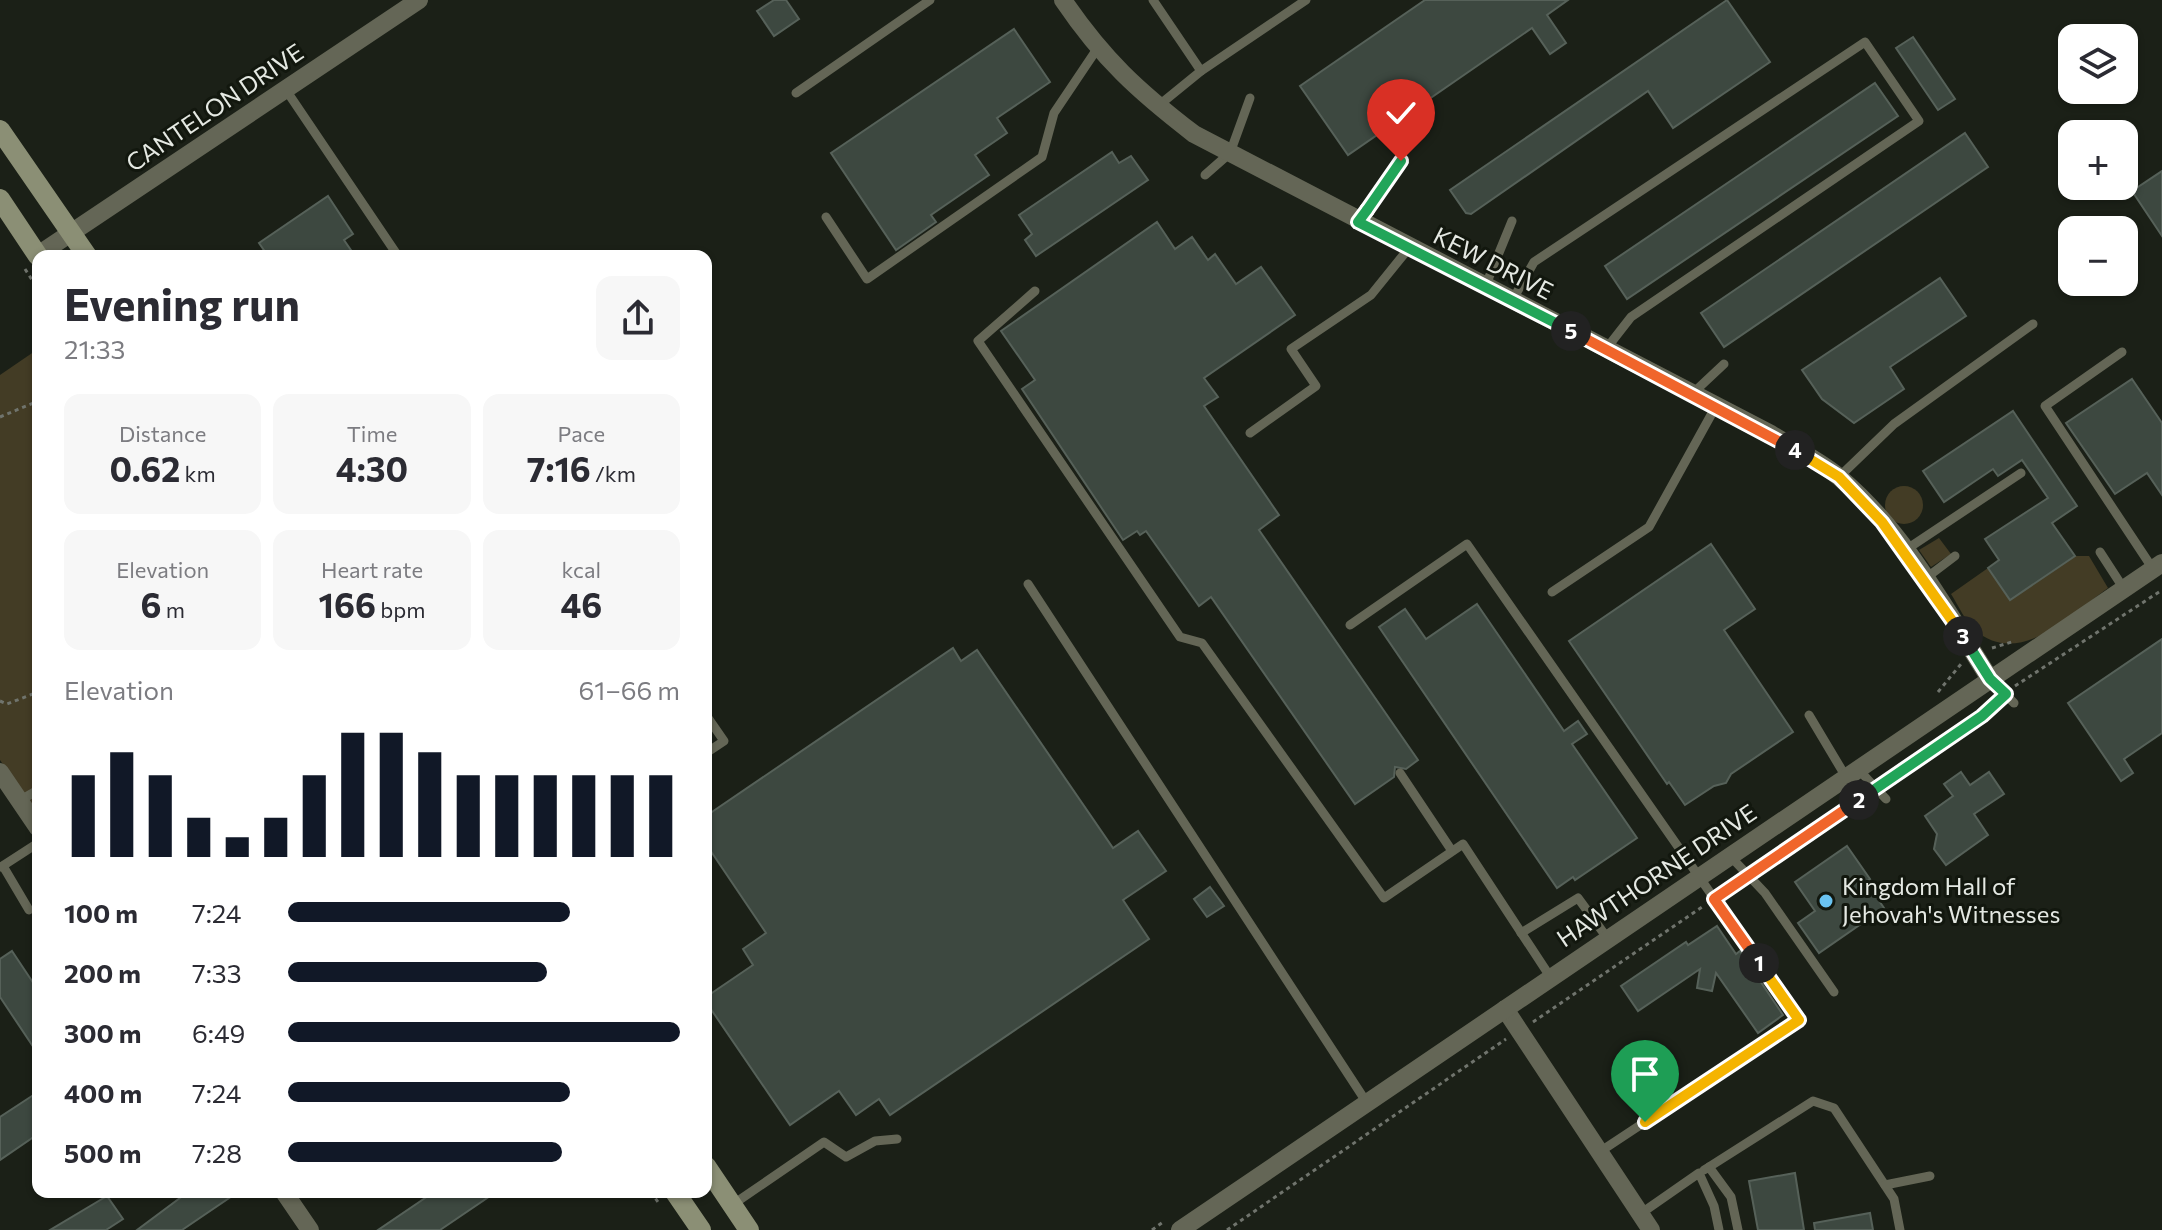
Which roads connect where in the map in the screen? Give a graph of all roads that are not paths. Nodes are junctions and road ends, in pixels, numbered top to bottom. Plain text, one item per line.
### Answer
1 (419, 0) edge
2 (930, 0) edge
3 (1063, 0) edge
4 (1153, 0) edge
5 (1306, 0) edge
6 (1097, 49) junction
7 (1201, 71) junction
8 (286, 90) junction
9 (796, 93) dead end
10 (1250, 98) dead end
11 (1158, 106) junction
12 (0, 130) edge
13 (1230, 153) junction
14 (1401, 161) dead end
15 (1205, 175) dead end
16 (0, 199) edge
17 (826, 217) dead end
18 (1512, 221) dead end
19 (1358, 222) junction
20 (72, 234) junction
21 (1409, 248) junction
22 (34, 250) edge
23 (47, 250) edge
24 (83, 250) edge
25 (394, 250) edge
26 (1485, 287) junction
27 (1035, 291) dead end
28 (1512, 301) junction
29 (2033, 324) dead end
30 (1606, 349) junction
31 (2122, 352) dead end
32 (1724, 364) dead end
33 (1692, 394) junction
34 (1716, 406) junction
35 (1250, 433) dead end
36 (2021, 473) dead end
37 (1839, 477) junction
38 (1904, 551) junction
39 (2100, 552) dead end
40 (1955, 556) dead end
41 (2158, 566) edge
42 (1925, 578) junction
43 (1028, 584) dead end
44 (2124, 589) junction
45 (1552, 592) dead end
46 (1350, 625) dead end
47 (1990, 679) junction
48 (2014, 703) dead end
49 (1809, 715) dead end
50 (712, 724) edge
51 (712, 749) edge
52 (0, 772) edge
53 (1400, 773) dead end
54 (1852, 773) junction
55 (32, 793) edge
56 (1886, 799) dead end
57 (19, 801) junction
58 (32, 819) edge
59 (32, 847) edge
60 (1452, 851) junction
61 (1730, 856) junction
62 (1, 866) edge
63 (1699, 878) junction
64 (29, 910) dead end
65 (1521, 933) junction
66 (1608, 939) junction
67 (1551, 978) junction
68 (1834, 992) dead end
69 (1505, 1009) junction
70 (1367, 1103) junction
71 (897, 1139) dead end
72 (1601, 1151) junction
73 (1709, 1167) junction
74 (1699, 1173) junction
75 (712, 1175) edge
76 (1930, 1176) dead end
77 (1885, 1185) junction
78 (288, 1198) edge
79 (679, 1198) edge
80 (732, 1205) junction
81 (1643, 1212) junction
82 (310, 1230) edge
83 (701, 1230) edge
84 (749, 1230) edge
85 (1180, 1230) edge
86 (1651, 1230) edge
87 (1719, 1230) edge
88 (1738, 1230) edge
89 (1900, 1230) edge

1 - 8 street, CANTELON DRIVE
2 - 9 lane
3 - 6 street, KEW DRIVE
4 - 7 lane
5 - 7 lane
6 - 11 street, KEW DRIVE
6 - 17 lane
7 - 11 lane
8 - 20 street, CANTELON DRIVE
8 - 25 lane
10 - 13 lane
11 - 13 street, KEW DRIVE
12 - 20 main road
13 - 15 lane
13 - 19 street, KEW DRIVE
14 - 19 lane
16 - 22 main road
18 - 26 lane
19 - 21 street, KEW DRIVE
20 - 23 street, CANTELON DRIVE
20 - 24 main road
21 - 26 street, KEW DRIVE
21 - 35 lane
26 - 28 street, KEW DRIVE
27 - 60 lane
28 - 30 street, KEW DRIVE
28 - 30 lane
29 - 37 lane
30 - 33 street, KEW DRIVE
31 - 41 lane
32 - 33 lane
33 - 34 street, KEW DRIVE
34 - 37 street, KEW DRIVE
34 - 45 lane
36 - 38 lane
37 - 38 street, KEW DRIVE
38 - 42 street, KEW DRIVE
39 - 44 lane
40 - 42 lane
41 - 44 street, HAWTHORNE DRIVE
42 - 47 street, KEW DRIVE
43 - 70 lane
44 - 47 street, HAWTHORNE DRIVE
46 - 63 lane
47 - 48 lane
47 - 54 street, HAWTHORNE DRIVE
49 - 54 lane
50 - 51 lane
52 - 57 street
53 - 60 lane
54 - 56 lane
54 - 61 street, HAWTHORNE DRIVE
55 - 57 lane
57 - 58 street
59 - 62 lane
60 - 65 lane
61 - 63 street, HAWTHORNE DRIVE
61 - 68 lane
62 - 64 lane
63 - 66 street, HAWTHORNE DRIVE
63 - 72 lane
65 - 66 lane
65 - 67 lane
66 - 67 street, HAWTHORNE DRIVE
67 - 69 street, HAWTHORNE DRIVE
69 - 70 street, HAWTHORNE DRIVE
69 - 72 street
70 - 85 street, HAWTHORNE DRIVE
71 - 80 lane
72 - 81 street
73 - 74 lane
73 - 77 lane
73 - 88 lane
74 - 81 lane
74 - 87 lane
75 - 80 main road
76 - 77 lane
77 - 89 lane
78 - 82 street
79 - 83 main road
80 - 84 main road
81 - 86 street

